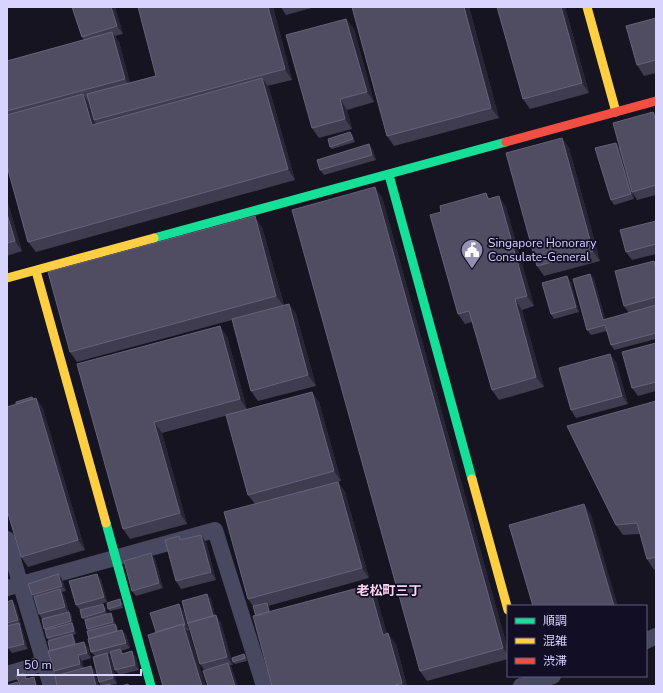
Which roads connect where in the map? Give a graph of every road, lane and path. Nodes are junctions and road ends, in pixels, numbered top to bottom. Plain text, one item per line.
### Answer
1 (587, 7) edge
2 (656, 101) edge
3 (616, 112) junction
4 (389, 176) junction
5 (36, 270) junction
6 (7, 278) edge
7 (7, 539) edge
8 (115, 558) junction
9 (14, 586) edge
10 (507, 606) edge
11 (656, 636) edge
12 (647, 640) edge
13 (44, 663) junction
14 (7, 674) edge
15 (549, 677) edge
16 (526, 683) edge
17 (51, 686) edge
18 (151, 686) edge
19 (264, 686) edge

1 - 3 street
2 - 3 street
3 - 4 street
4 - 5 street
4 - 10 street
5 - 6 street
5 - 8 street
7 - 9 street
8 - 9 street
8 - 18 street
8 - 19 street
9 - 13 street
11 - 12 street
13 - 14 street
13 - 17 street
15 - 16 street

